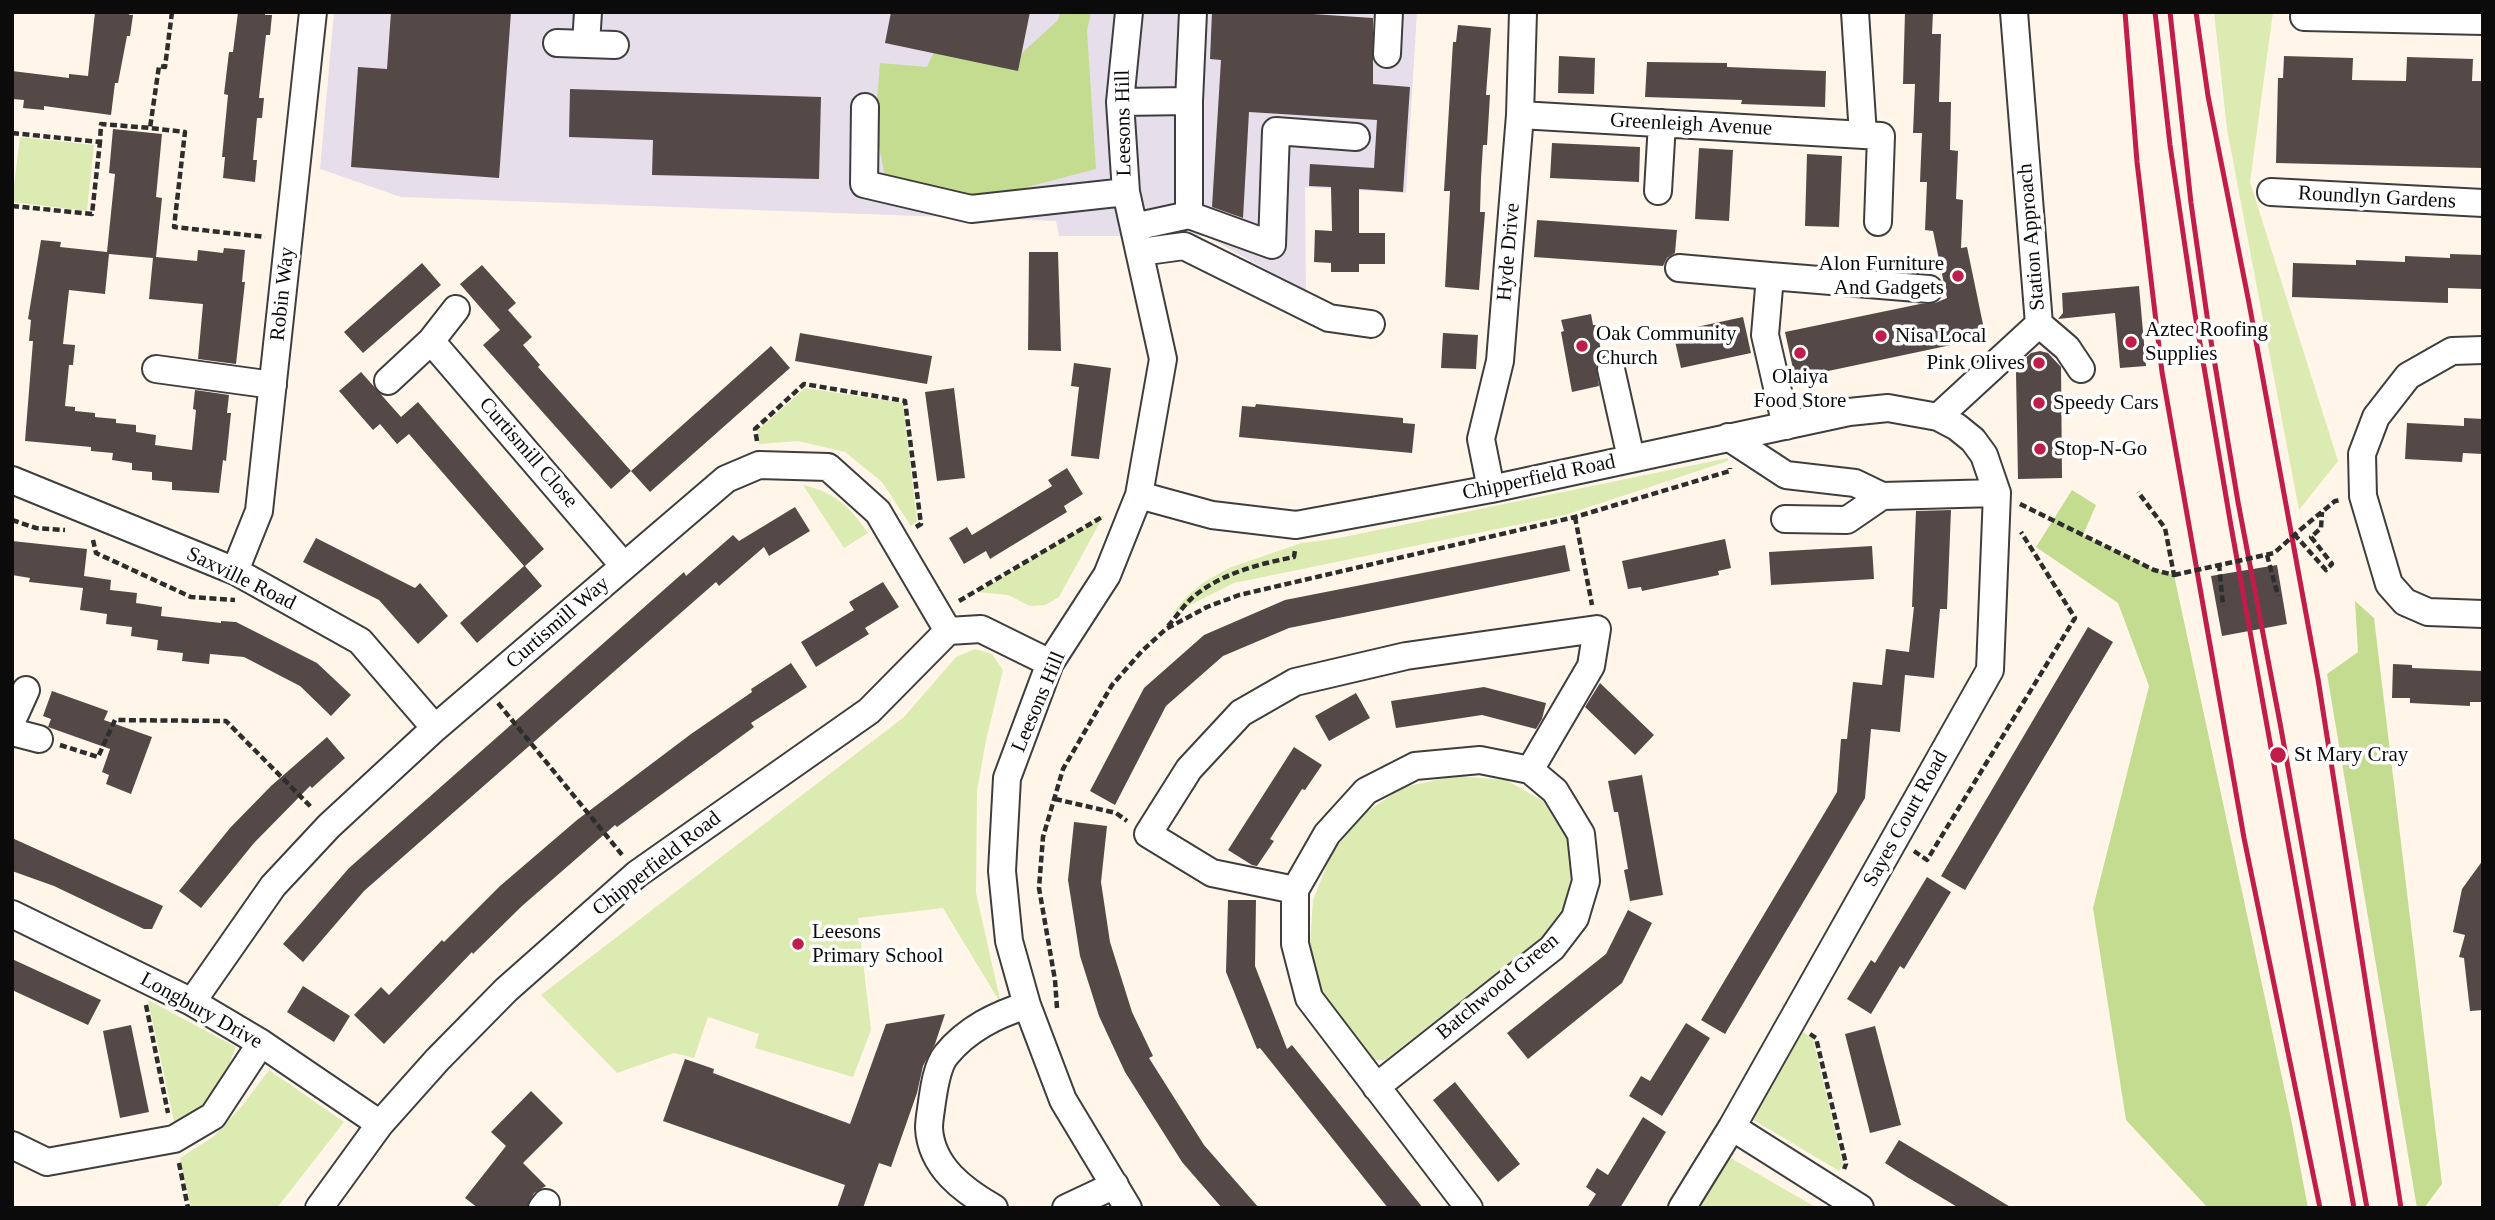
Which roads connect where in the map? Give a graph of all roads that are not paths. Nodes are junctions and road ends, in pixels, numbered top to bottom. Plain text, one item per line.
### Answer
1 (313, 12) edge
2 (589, 12) edge
3 (1129, 12) edge
4 (1193, 12) edge
5 (1389, 12) edge
6 (1523, 12) edge
7 (1855, 12) edge
8 (2014, 12) edge
9 (2304, 17) dead end
10 (2483, 21) edge
11 (557, 43) dead end
12 (586, 44) junction
13 (615, 45) dead end
14 (1387, 54) dead end
15 (1119, 102) junction
16 (1189, 102) junction
17 (865, 107) dead end
18 (1520, 115) junction
19 (1662, 123) junction
20 (1863, 135) junction
21 (1356, 137) dead end
22 (1658, 191) dead end
23 (1126, 192) junction
24 (2271, 192) dead end
25 (2483, 203) edge
26 (1189, 215) junction
27 (1878, 222) dead end
28 (1134, 227) junction
29 (1140, 253) junction
30 (1679, 268) dead end
31 (1770, 276) junction
32 (1929, 289) dead end
33 (456, 309) dead end
34 (1371, 324) dead end
35 (2039, 324) junction
36 (432, 341) junction
37 (2483, 350) edge
38 (156, 369) dead end
39 (1611, 369) dead end
40 (2081, 369) dead end
41 (388, 381) dead end
42 (273, 385) junction
43 (1938, 417) junction
44 (1786, 426) junction
45 (1728, 437) junction
46 (1631, 458) junction
47 (12, 480) edge
48 (1491, 489) junction
49 (1997, 492) junction
50 (1139, 495) junction
51 (1882, 496) junction
52 (1785, 519) dead end
53 (625, 566) junction
54 (235, 571) junction
55 (2483, 614) edge
56 (943, 622) junction
57 (1050, 663) junction
58 (26, 690) dead end
59 (12, 721) edge
60 (435, 728) junction
61 (12, 732) edge
62 (39, 739) road end
63 (1530, 770) junction
64 (1295, 890) junction
65 (12, 914) edge
66 (192, 1002) junction
67 (1027, 1005) junction
68 (261, 1044) junction
69 (1376, 1087) junction
70 (380, 1124) junction
71 (1732, 1127) junction
72 (12, 1145) edge
73 (1115, 1185) junction
74 (319, 1208) edge
75 (995, 1208) edge
76 (1066, 1208) edge
77 (1128, 1208) edge
78 (1469, 1208) edge
79 (1682, 1208) edge
80 (1860, 1208) edge

1 - 42 street, Robin Way
2 - 12 street
3 - 15 street, Leesons Hill
4 - 16 street
5 - 14 street
6 - 18 street, Hyde Drive
7 - 20 street
8 - 35 street, Station Approach
9 - 10 street
11 - 12 street
12 - 13 street
15 - 16 street
15 - 23 street, Leesons Hill
16 - 26 street
17 - 23 street, Leesons Hill
18 - 19 street, Greenleigh Avenue
18 - 48 street, Hyde Drive
19 - 20 street, Greenleigh Avenue
19 - 22 street
20 - 27 street
21 - 26 street
23 - 28 street, Leesons Hill
24 - 25 street, Roundlyn Gardens
26 - 28 street
28 - 29 street, Leesons Hill
29 - 34 street
29 - 50 street, Leesons Hill
30 - 31 street
31 - 32 street
31 - 44 street
33 - 36 street
35 - 40 street
35 - 43 street, Station Approach
36 - 41 street
36 - 53 street, Curtismill Close
37 - 55 street
38 - 42 street
39 - 46 street
42 - 54 street, Robin Way
43 - 44 street, Chipperfield Road
43 - 49 street, Sayes Court Road
44 - 45 street, Chipperfield Road
45 - 46 street, Chipperfield Road
45 - 51 street
46 - 48 street, Chipperfield Road
47 - 54 street, Saxville Road
48 - 50 street, Chipperfield Road
49 - 51 street
49 - 71 street, Sayes Court Road
50 - 57 street, Leesons Hill
51 - 52 street
53 - 56 street, Curtismill Way
53 - 60 street, Curtismill Way
54 - 60 street, Saxville Road
56 - 57 street
56 - 70 street, Chipperfield Road
57 - 67 street, Leesons Hill
58 - 59 street
60 - 66 street, Curtismill Way
61 - 62 street
63 - 64 street
63 - 64 street
63 - 69 street, Batchwood Green
64 - 69 street
65 - 66 street, Longbury Drive
66 - 68 street, Longbury Drive
67 - 73 street, Leesons Hill
67 - 75 street
68 - 70 street, Longbury Drive
68 - 72 street
69 - 78 street
70 - 74 street, Chipperfield Road
71 - 79 street, Sayes Court Road
71 - 80 street
73 - 76 street
73 - 77 street, Leesons Hill

